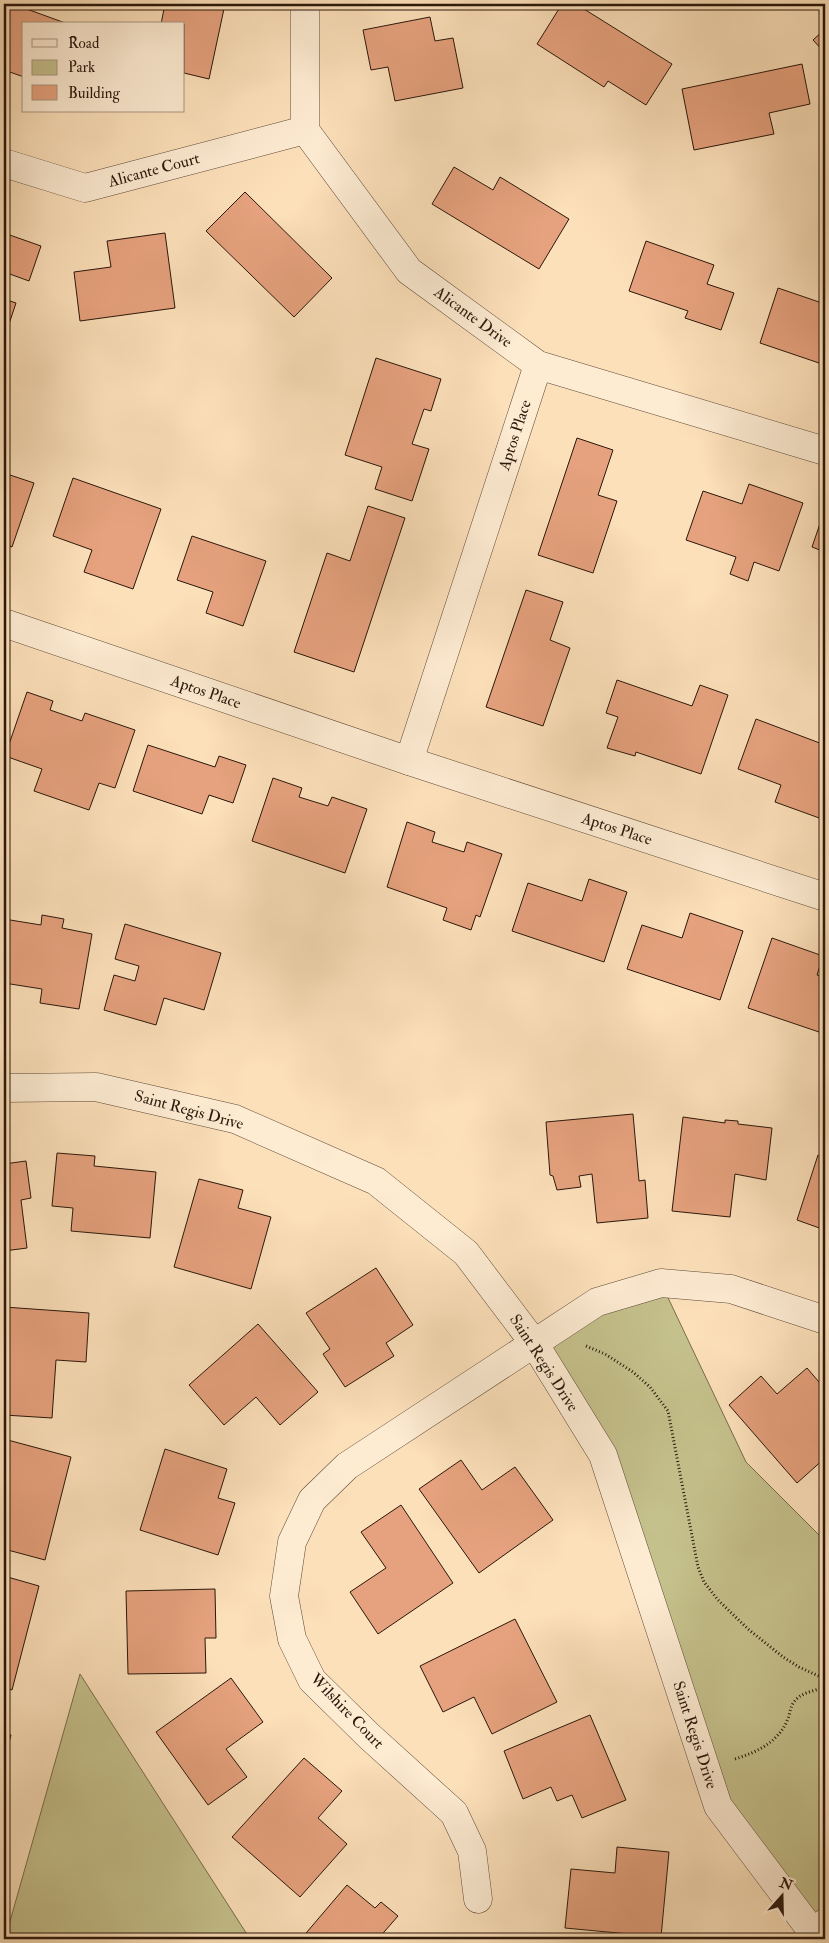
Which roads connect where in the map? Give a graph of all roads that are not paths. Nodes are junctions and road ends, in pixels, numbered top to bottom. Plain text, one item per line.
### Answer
1 (305, 4) edge
2 (306, 130) junction
3 (4, 163) edge
4 (538, 365) junction
5 (825, 451) edge
6 (4, 623) edge
7 (409, 761) junction
8 (825, 896) edge
9 (4, 1088) edge
10 (825, 1320) edge
11 (534, 1343) junction
12 (478, 1899) dead end
13 (815, 1932) edge

1 - 2 street
2 - 3 street, Alicante Court
2 - 4 street, Alicante Drive
4 - 5 street, Alicante Drive
4 - 7 street, Aptos Place
6 - 7 street, Aptos Place
7 - 8 street, Aptos Place
9 - 11 street, Saint Regis Drive
10 - 11 street, Wilshire Court
11 - 12 street, Wilshire Court
11 - 13 street, Saint Regis Drive

